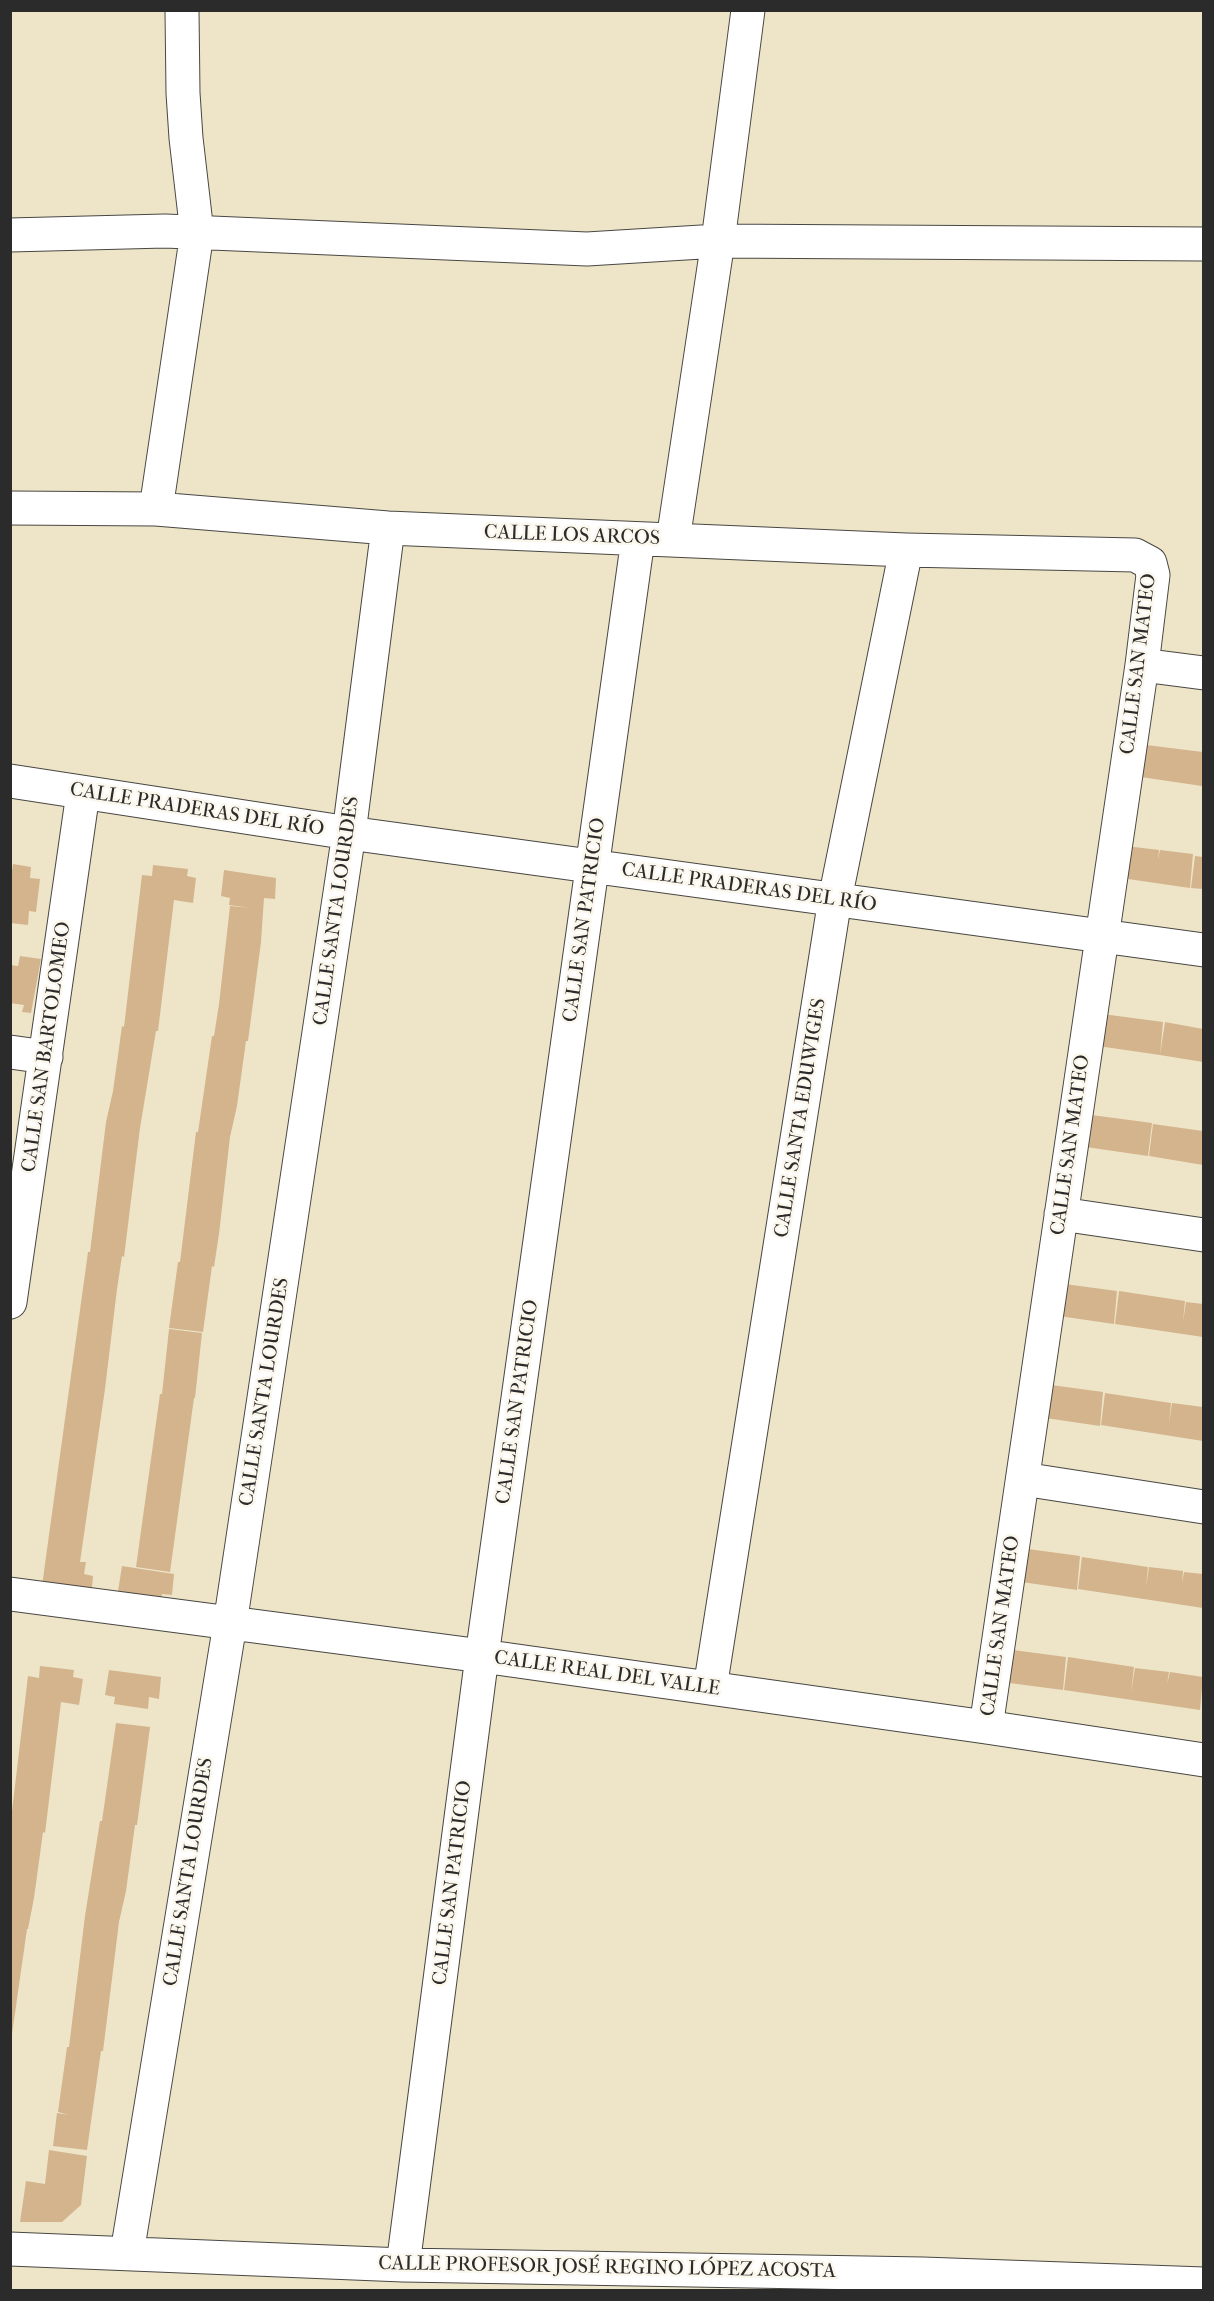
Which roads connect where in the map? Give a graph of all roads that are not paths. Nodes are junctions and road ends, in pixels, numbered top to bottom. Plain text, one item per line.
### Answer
1 (182, 10) edge
2 (748, 10) edge
3 (197, 233) junction
4 (10, 235) edge
5 (718, 241) junction
6 (1203, 244) edge
7 (10, 508) edge
8 (156, 509) junction
9 (388, 528) junction
10 (638, 539) junction
11 (673, 540) junction
12 (906, 550) junction
13 (1142, 559) joint
14 (1142, 665) junction
15 (1203, 673) edge
16 (10, 781) edge
17 (83, 793) junction
18 (349, 833) junction
19 (593, 866) junction
20 (835, 900) junction
21 (1101, 937) junction
22 (1203, 950) edge
23 (10, 1052) edge
24 (46, 1058) junction
25 (1061, 1214) junction
26 (1203, 1235) edge
27 (10, 1302) edge
28 (1023, 1479) junction
29 (1203, 1507) edge
30 (10, 1594) edge
31 (230, 1624) junction
32 (482, 1656) junction
33 (710, 1688) junction
34 (986, 1727) junction
35 (1203, 1760) edge
36 (10, 2249) edge
37 (127, 2253) junction
38 (403, 2265) junction
39 (655, 2279) edge
40 (921, 2282) edge
41 (1189, 2285) edge

1 - 3 street
2 - 5 street
3 - 4 street
3 - 5 street
3 - 8 street
5 - 6 street
5 - 11 street
7 - 8 street, CALLE LOS ARCOS
8 - 9 street, CALLE LOS ARCOS
9 - 10 street, CALLE LOS ARCOS
9 - 18 street, CALLE SANTA LOURDES
10 - 11 street, CALLE LOS ARCOS
10 - 19 street, CALLE SAN PATRICIO
11 - 12 street, CALLE LOS ARCOS
12 - 13 street, CALLE LOS ARCOS
12 - 20 street, CALLE SANTA EDUWIGES
13 - 14 street, CALLE SAN MATEO
14 - 15 street
14 - 21 street, CALLE SAN MATEO
16 - 17 street, CALLE PRADERAS DEL RÍO
17 - 18 street, CALLE PRADERAS DEL RÍO
17 - 24 street, CALLE SAN BARTOLOMEO
18 - 19 street, CALLE PRADERAS DEL RÍO
18 - 31 street, CALLE SANTA LOURDES
19 - 20 street, CALLE PRADERAS DEL RÍO
19 - 32 street, CALLE SAN PATRICIO
20 - 21 street, CALLE PRADERAS DEL RÍO
20 - 33 street, CALLE SANTA EDUWIGES
21 - 22 street, CALLE PRADERAS DEL RÍO
21 - 25 street, CALLE SAN MATEO
23 - 24 street
24 - 27 street, CALLE SAN BARTOLOMEO
25 - 26 street
25 - 28 street, CALLE SAN MATEO
28 - 29 street
28 - 34 street, CALLE SAN MATEO
30 - 31 street, CALLE REAL DEL VALLE
31 - 32 street, CALLE REAL DEL VALLE
31 - 37 street, CALLE SANTA LOURDES
32 - 33 street, CALLE REAL DEL VALLE
32 - 38 street, CALLE SAN PATRICIO
33 - 34 street, CALLE REAL DEL VALLE
34 - 35 street, CALLE REAL DEL VALLE
36 - 37 street, CALLE PROFESOR JOSÉ REGINO LÓPEZ ACOSTA
37 - 38 street, CALLE PROFESOR JOSÉ REGINO LÓPEZ ACOSTA
38 - 39 street, CALLE PROFESOR JOSÉ REGINO LÓPEZ ACOSTA
39 - 40 street, CALLE PROFESOR JOSÉ REGINO LÓPEZ ACOSTA
40 - 41 street, CALLE PROFESOR JOSÉ REGINO LÓPEZ ACOSTA

